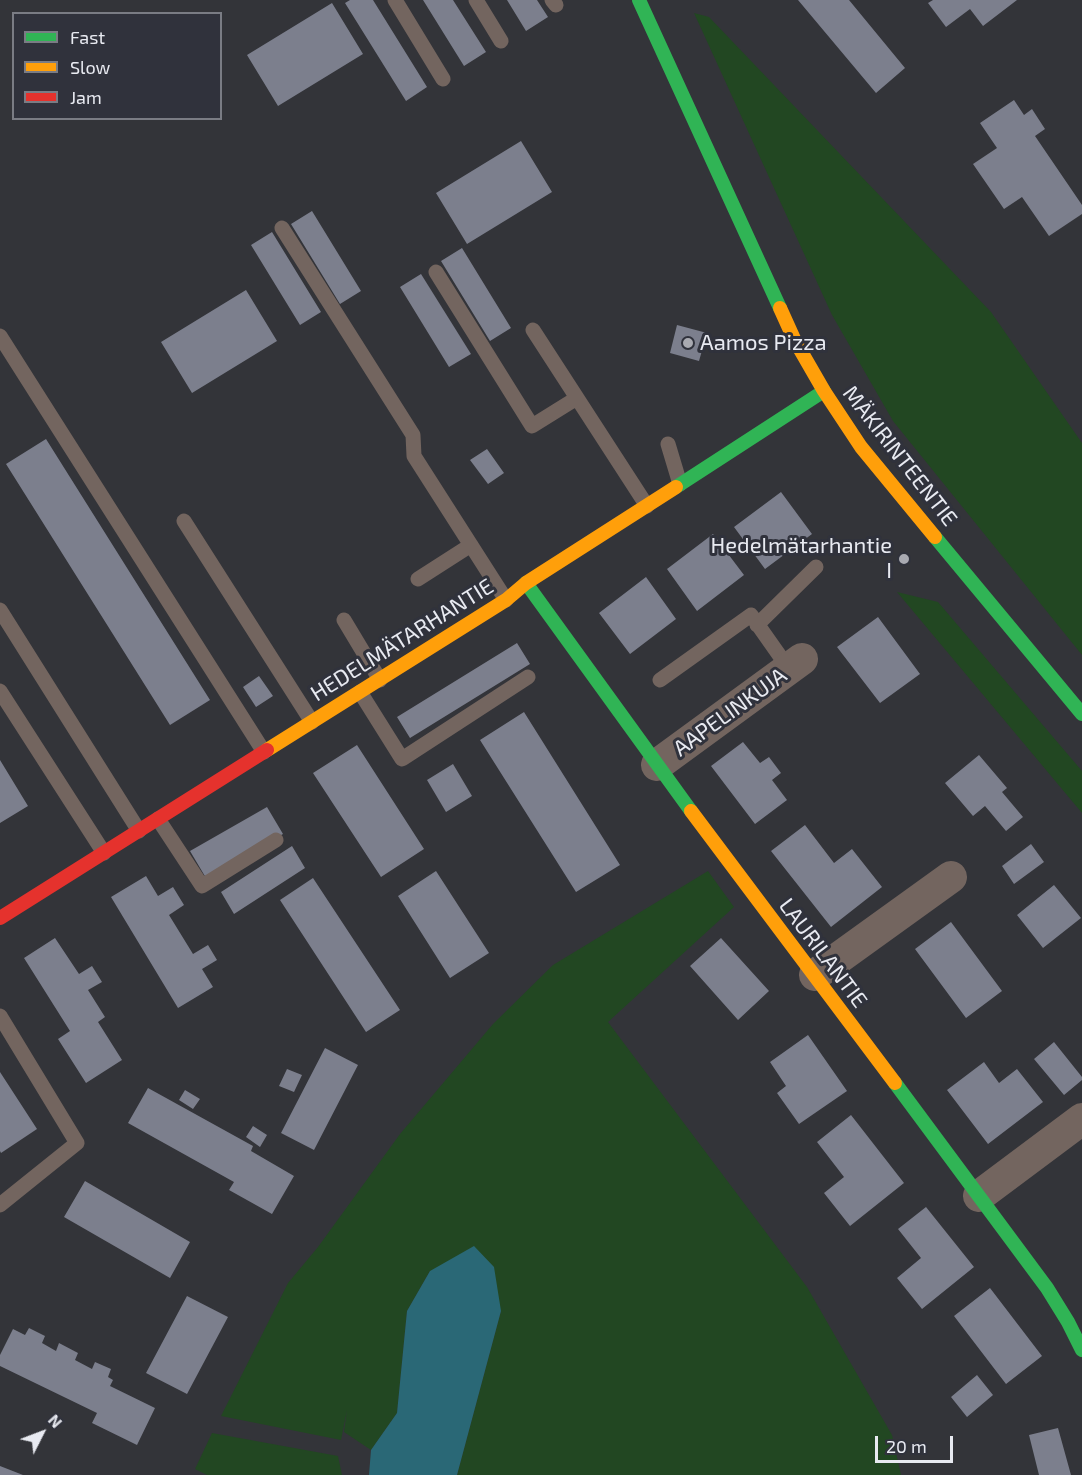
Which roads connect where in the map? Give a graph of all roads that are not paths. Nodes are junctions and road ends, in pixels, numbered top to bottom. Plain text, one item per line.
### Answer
1 (395, 0) edge
2 (476, 0) edge
3 (639, 0) edge
4 (501, 41) dead end
5 (443, 79) dead end
6 (282, 228) dead end
7 (436, 272) dead end
8 (533, 330) dead end
9 (0, 336) edge
10 (824, 392) junction
11 (577, 398) junction
12 (668, 444) dead end
13 (680, 484) junction
14 (647, 506) junction
15 (184, 521) dead end
16 (471, 545) junction
17 (816, 567) dead end
18 (418, 579) dead end
19 (526, 583) junction
20 (506, 600) junction
21 (0, 610) edge
22 (344, 620) dead end
23 (758, 625) junction
24 (796, 664) joint
25 (528, 677) dead end
26 (380, 680) junction
27 (660, 680) dead end
28 (0, 691) edge
29 (360, 692) junction
30 (1082, 714) edge
31 (312, 722) junction
32 (264, 752) junction
33 (657, 765) junction
34 (158, 819) junction
35 (139, 831) junction
36 (276, 840) dead end
37 (104, 853) junction
38 (951, 877) dead end
39 (0, 918) edge
40 (815, 975) junction
41 (0, 1016) edge
42 (1082, 1119) edge
43 (979, 1196) junction
44 (0, 1205) edge
45 (1082, 1350) edge

1 - 5 lane
2 - 4 lane
3 - 10 street, MÄKIRINTEENTIE
6 - 16 lane
7 - 11 lane
8 - 11 lane
9 - 32 lane
10 - 13 street, HEDELMÄTARHANTIE
10 - 30 street, MÄKIRINTEENTIE
11 - 14 lane
12 - 13 lane
13 - 14 street, HEDELMÄTARHANTIE
14 - 19 street, HEDELMÄTARHANTIE
15 - 31 lane
16 - 18 lane
16 - 20 lane
17 - 23 lane
19 - 20 street, HEDELMÄTARHANTIE
19 - 33 street, LAURILANTIE
20 - 26 street, HEDELMÄTARHANTIE
21 - 35 lane
22 - 26 lane
23 - 24 lane
23 - 27 lane
24 - 33 street, AAPELINKUJA
25 - 29 lane
26 - 29 street, HEDELMÄTARHANTIE
28 - 37 lane
29 - 31 street, HEDELMÄTARHANTIE
31 - 32 street, HEDELMÄTARHANTIE
32 - 34 street, HEDELMÄTARHANTIE
33 - 40 street, LAURILANTIE
34 - 35 street, HEDELMÄTARHANTIE
34 - 36 lane
35 - 37 street, HEDELMÄTARHANTIE
37 - 39 street, HEDELMÄTARHANTIE
38 - 40 street
40 - 43 street, LAURILANTIE
41 - 44 lane
42 - 43 street
43 - 45 street, LAURILANTIE

